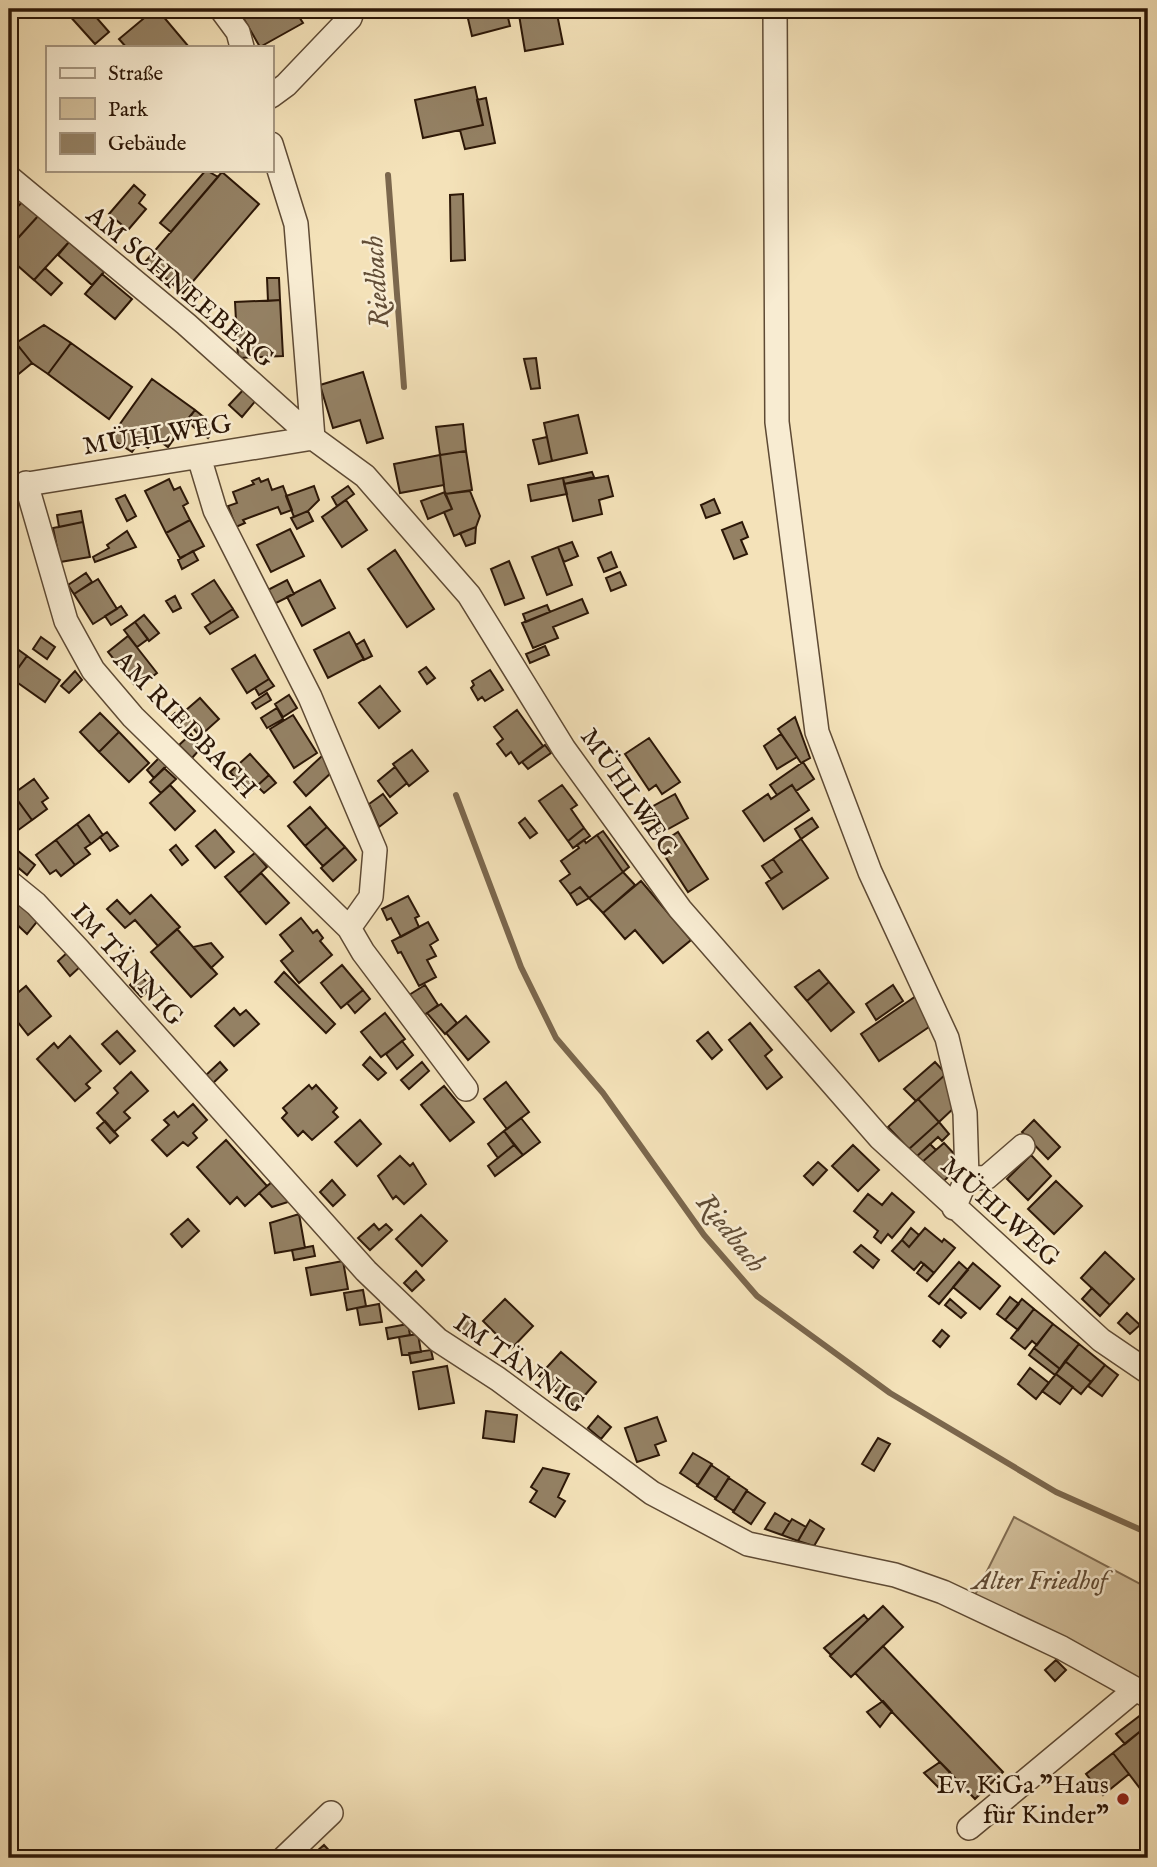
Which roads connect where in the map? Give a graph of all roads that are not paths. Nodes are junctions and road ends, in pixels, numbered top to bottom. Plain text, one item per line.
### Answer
1 (221, 9) edge
2 (353, 9) edge
3 (775, 9) edge
4 (242, 46) edge
5 (273, 95) edge
6 (273, 150) edge
7 (10, 178) edge
8 (313, 438) junction
9 (198, 457) junction
10 (18, 485) edge
11 (9, 881) edge
12 (349, 928) junction
13 (466, 1089) dead end
14 (1023, 1146) dead end
15 (967, 1177) junction
16 (954, 1208) junction
17 (1148, 1372) edge
18 (1142, 1693) edge
19 (331, 1813) dead end
20 (969, 1828) dead end
21 (284, 1858) edge

1 - 4 street
2 - 5 street
3 - 15 street
6 - 8 street
7 - 8 street, AM SCHNEEBERG
8 - 9 street, MÜHLWEG
8 - 16 street, MÜHLWEG
9 - 10 street, MÜHLWEG
9 - 12 street
10 - 12 street, AM RIEDBACH
11 - 18 street, IM TÄNNIG
12 - 13 street, AM RIEDBACH
14 - 15 street
15 - 16 street
16 - 17 street, MÜHLWEG
18 - 20 street
19 - 21 street

